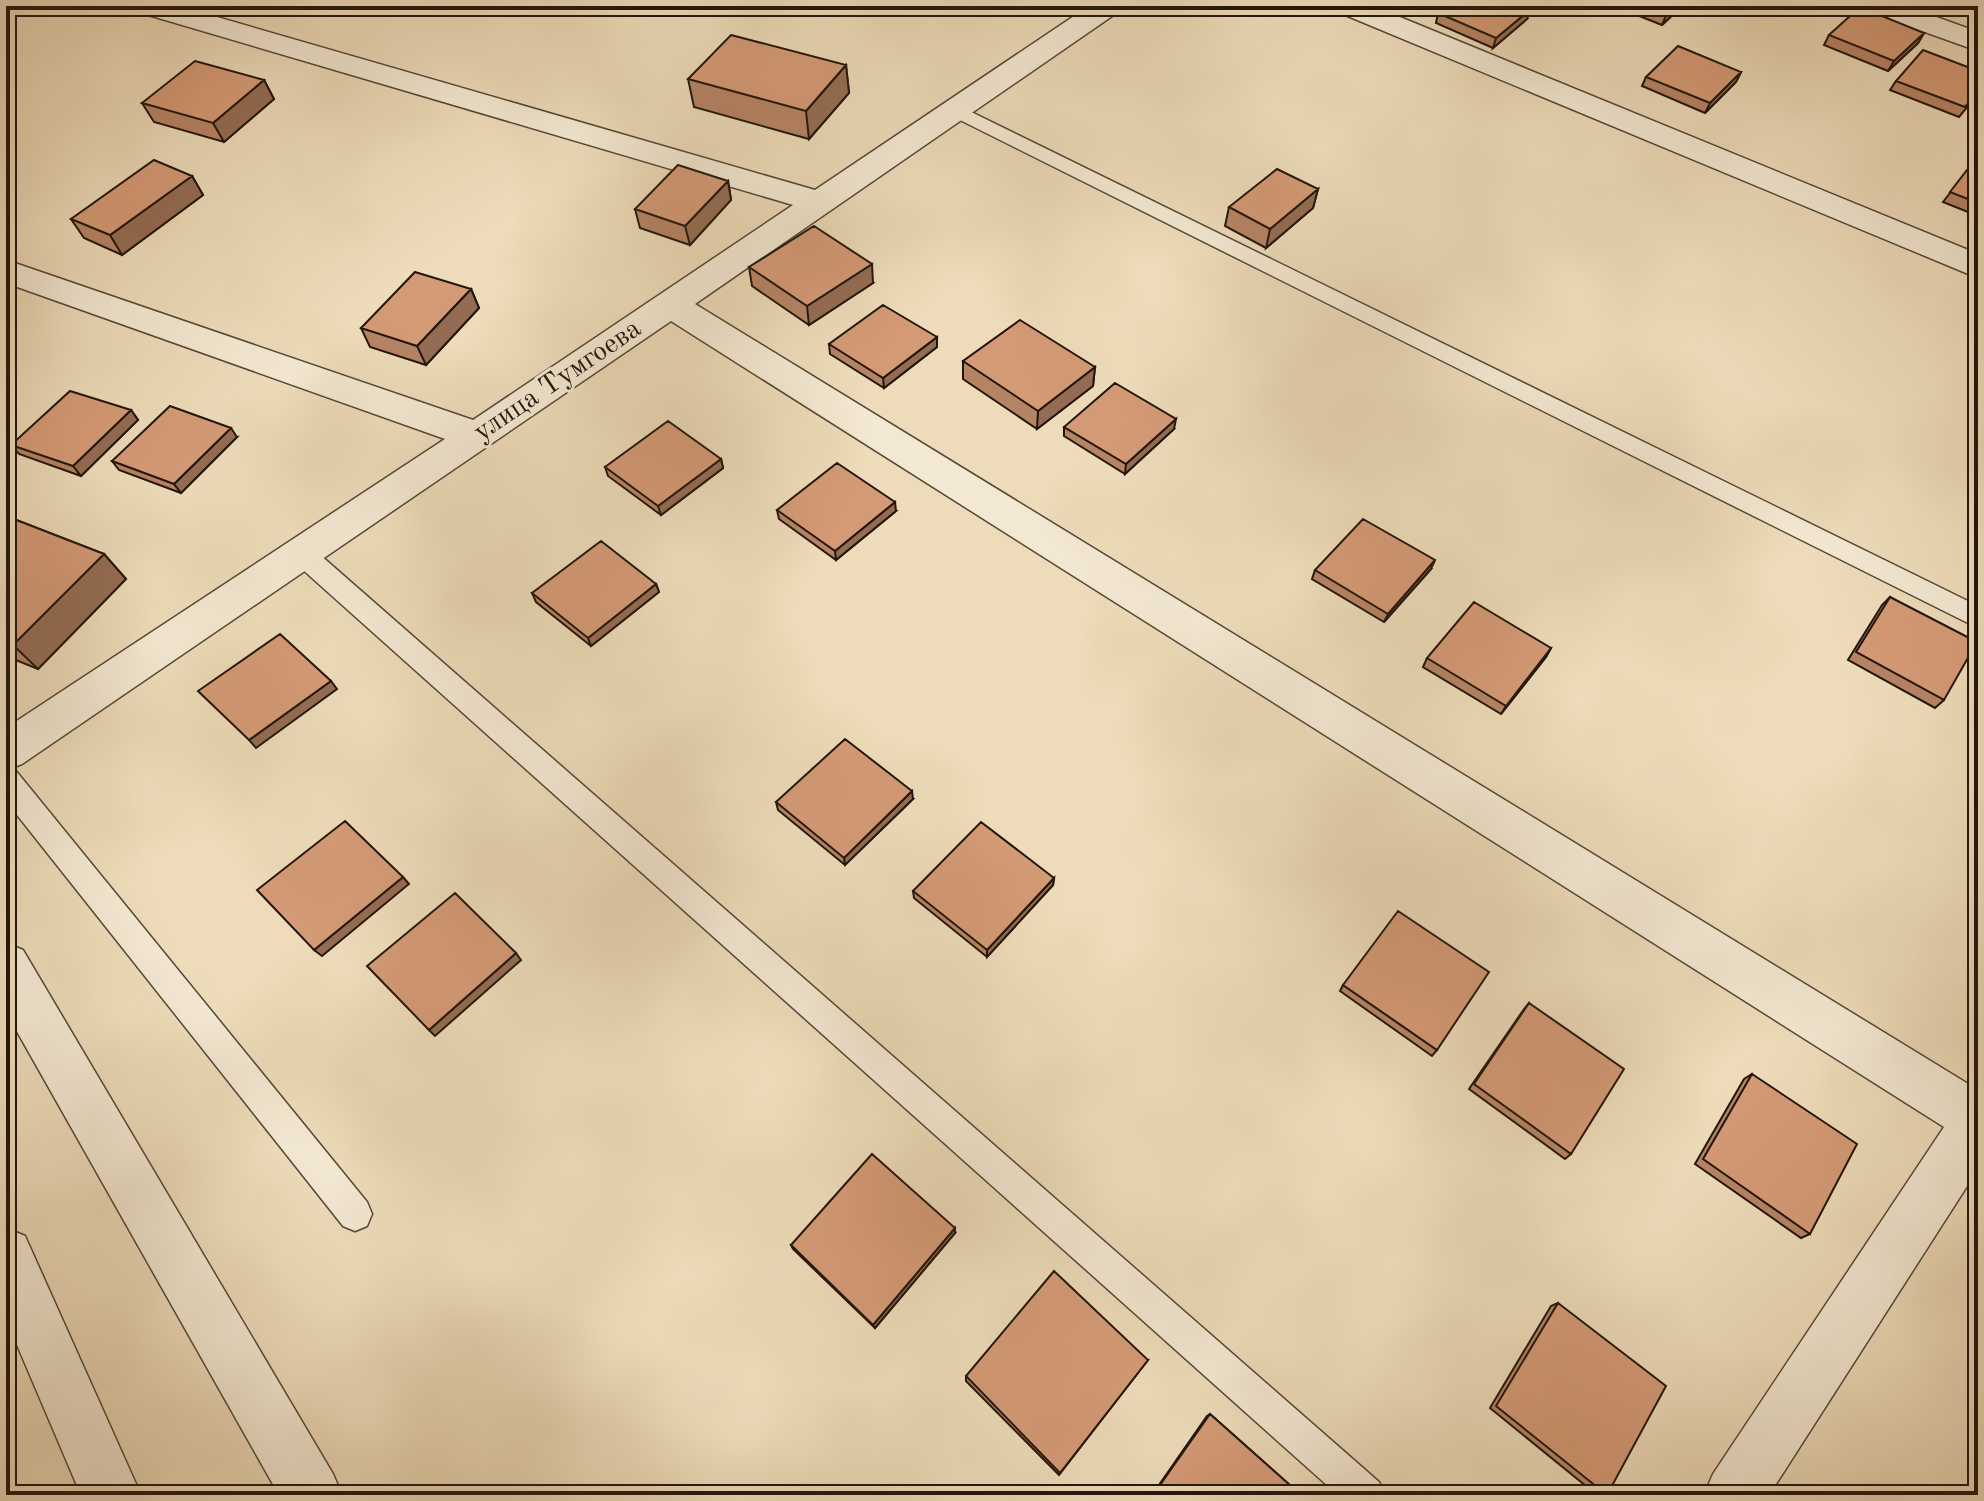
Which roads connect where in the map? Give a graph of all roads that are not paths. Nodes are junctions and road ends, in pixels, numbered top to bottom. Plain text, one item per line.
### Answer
1 (148, 6) edge
2 (1348, 6) edge
3 (1879, 6) edge
4 (1095, 8) edge
5 (1978, 42) edge
6 (953, 109) junction
7 (820, 202) junction
8 (1978, 267) edge
9 (6, 271) edge
10 (671, 305) junction
11 (477, 436) junction
12 (302, 554) junction
13 (1978, 618) edge
14 (6, 751) edge
15 (6, 780) edge
16 (6, 966) edge
17 (1978, 1120) edge
18 (355, 1214) dead end
19 (6, 1255) edge
20 (111, 1495) edge
21 (312, 1495) edge
22 (1366, 1495) edge
23 (1734, 1495) edge

1 - 7 street
2 - 8 street
3 - 5 street
4 - 6 street, улица Тумгоева
6 - 7 street, улица Тумгоева
6 - 13 lane
7 - 10 street, улица Тумгоева
9 - 11 street
10 - 11 street, улица Тумгоева
10 - 17 street
11 - 12 street, улица Тумгоева
12 - 14 street, улица Тумгоева
12 - 22 lane
15 - 18 lane
16 - 21 street
17 - 23 street
19 - 20 street

